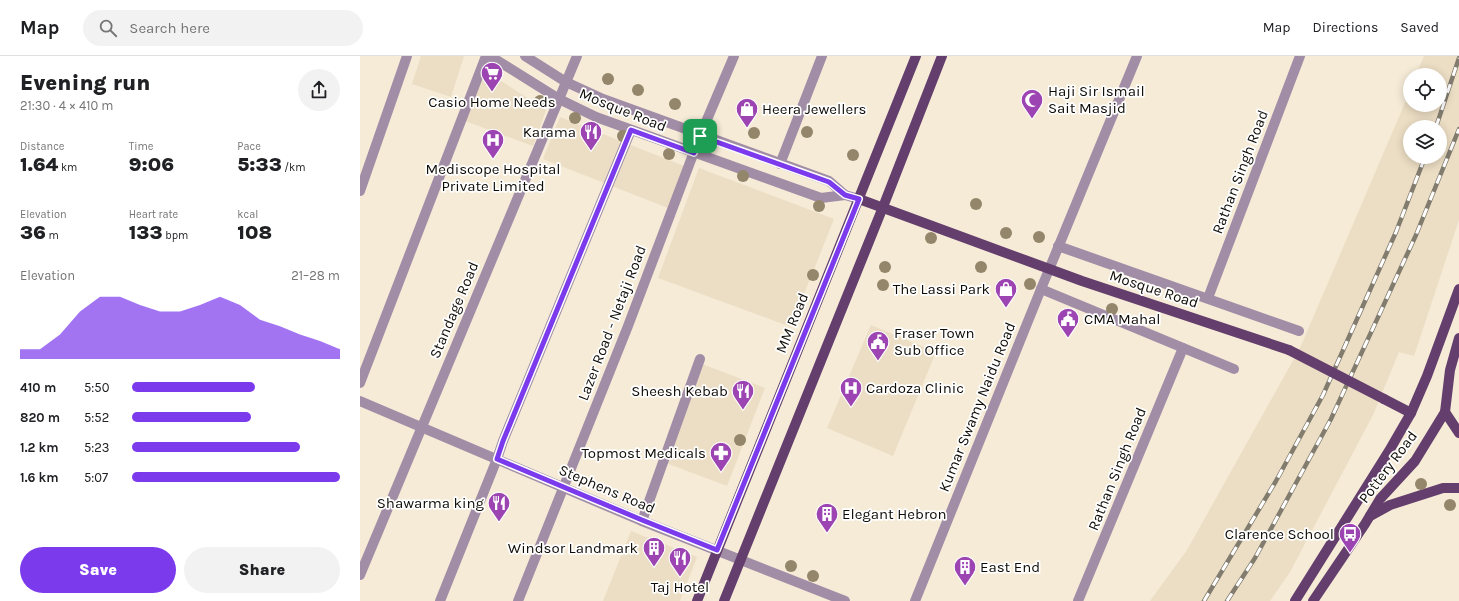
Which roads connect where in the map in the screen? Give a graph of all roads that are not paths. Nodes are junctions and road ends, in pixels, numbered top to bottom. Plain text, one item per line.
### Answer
1 (407, 56) edge
2 (486, 56) edge
3 (490, 56) edge
4 (525, 56) edge
5 (577, 56) edge
6 (734, 56) edge
7 (822, 56) edge
8 (916, 56) edge
9 (942, 56) edge
10 (1137, 56) edge
11 (1300, 56) edge
12 (566, 82) junction
13 (559, 99) junction
14 (631, 130) junction
15 (700, 136) junction
16 (694, 153) junction
17 (780, 164) junction
18 (360, 191) edge
19 (845, 195) junction
20 (859, 199) junction
21 (883, 207) junction
22 (1058, 246) junction
23 (1049, 269) junction
24 (1041, 289) junction
25 (1459, 289) edge
26 (1208, 298) junction
27 (1299, 331) dead end
28 (1459, 338) edge
29 (1182, 348) junction
30 (700, 359) dead end
31 (1234, 369) dead end
32 (360, 383) edge
33 (361, 404) edge
34 (1445, 412) junction
35 (1411, 413) junction
36 (421, 427) junction
37 (1459, 433) edge
38 (497, 459) junction
39 (564, 487) junction
40 (1459, 488) edge
41 (1370, 516) junction
42 (642, 520) junction
43 (717, 550) junction
44 (740, 559) junction
45 (360, 575) edge
46 (1296, 599) edge
47 (440, 601) edge
48 (518, 601) edge
49 (697, 601) edge
50 (724, 601) edge
51 (845, 601) edge
52 (915, 601) edge
53 (1078, 601) edge
54 (1313, 601) edge

1 - 18 street
2 - 32 street
3 - 13 street, Mosque Road
4 - 12 street, Mosque Road
5 - 12 street, Standage Road
6 - 15 street, Lazer Road - Netaji Road
7 - 17 street
8 - 20 main road, MM Road
9 - 21 main road
10 - 22 street, Kumar Swamy Naidu Road
11 - 26 street, Rathan Singh Road
12 - 13 street, Standage Road
12 - 15 street, Mosque Road
13 - 14 street, Mosque Road
13 - 36 street, Standage Road
14 - 16 street, Mosque Road
14 - 38 street
15 - 16 street, Lazer Road - Netaji Road
15 - 17 street, Mosque Road
16 - 19 street, Mosque Road
16 - 39 street, Lazer Road - Netaji Road
17 - 19 street, Mosque Road
19 - 20 street, Mosque Road
20 - 21 main road, Mosque Road
20 - 43 main road, MM Road
21 - 23 main road, Mosque Road
21 - 44 main road
22 - 23 street, Kumar Swamy Naidu Road
22 - 26 street
23 - 24 street, Kumar Swamy Naidu Road
23 - 35 main road, Mosque Road, bridge
24 - 29 street
24 - 52 street, Kumar Swamy Naidu Road
25 - 35 main road, Pottery Road
26 - 27 street
28 - 34 main road, Pottery Road
29 - 31 street
29 - 53 street, Rathan Singh Road
30 - 42 street
33 - 36 street, Stephens Road
34 - 37 main road
34 - 41 main road, Pottery Road
35 - 46 main road, Pottery Road
36 - 38 street, Stephens Road
36 - 45 street, Standage Road
38 - 39 street, Stephens Road
38 - 47 street
39 - 42 street, Stephens Road
39 - 48 street, Lazer Road - Netaji Road
40 - 41 main road
41 - 54 main road, Pottery Road
42 - 43 street, Stephens Road
43 - 44 street, Stephens Road
43 - 49 main road, MM Road
44 - 50 main road
44 - 51 street, Stephens Road

